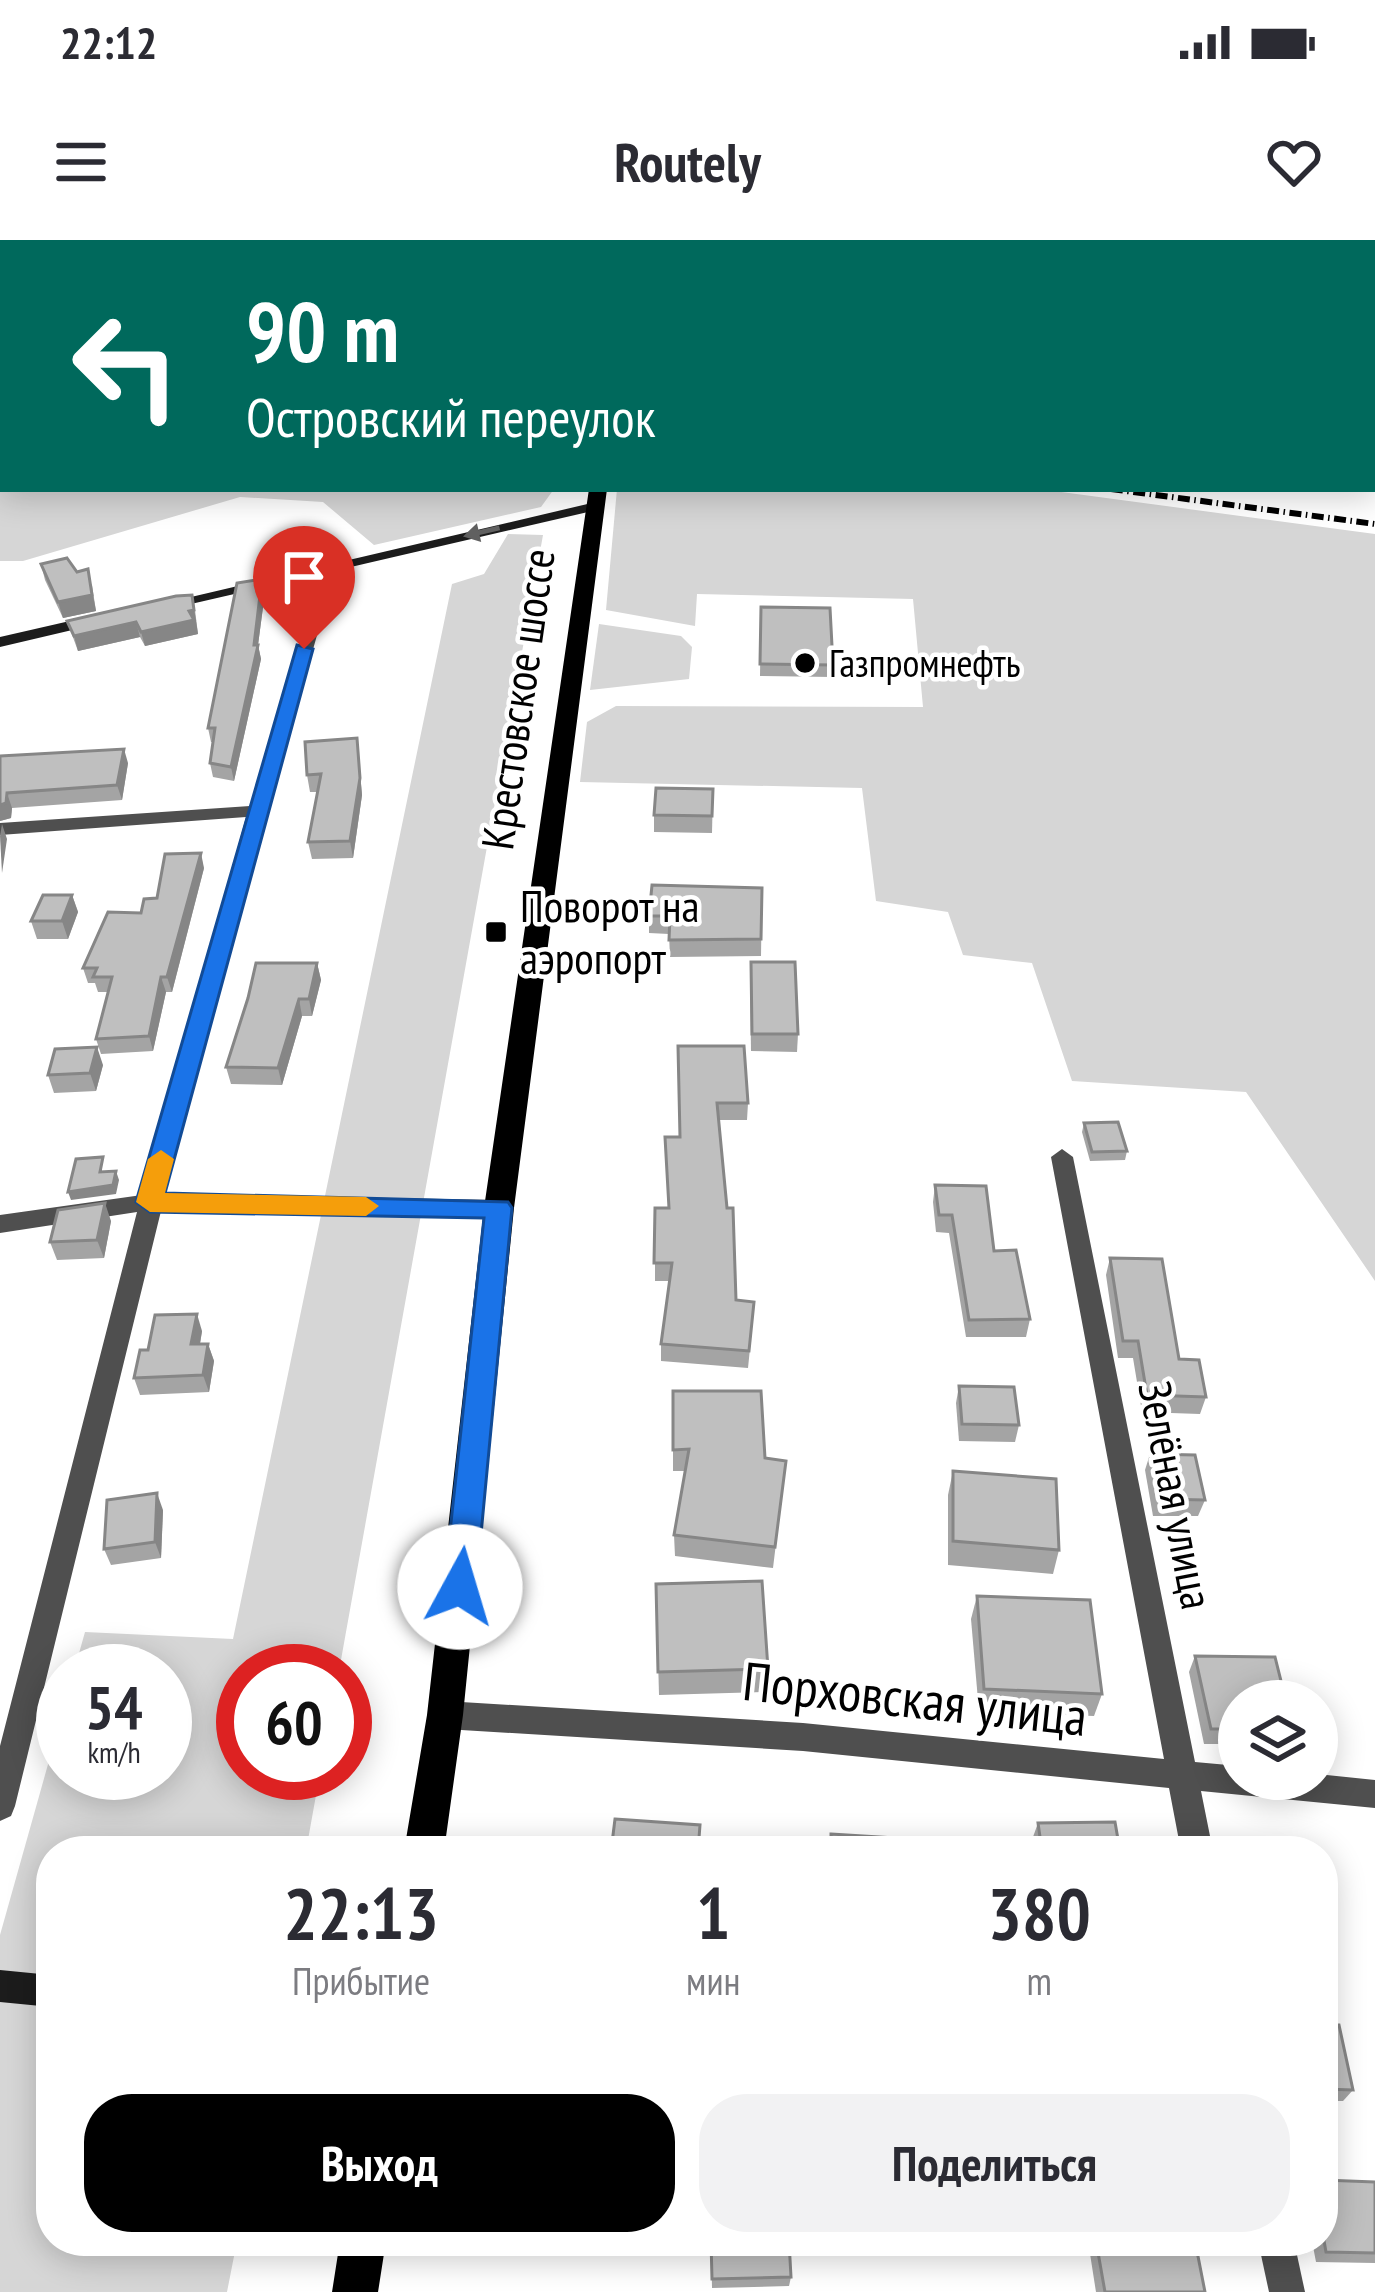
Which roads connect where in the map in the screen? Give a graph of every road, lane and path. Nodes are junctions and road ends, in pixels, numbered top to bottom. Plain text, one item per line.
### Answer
1 (597, 498) edge
2 (328, 568) junction
3 (153, 608) edge
4 (110, 617) edge
5 (0, 642) edge
6 (254, 811) junction
7 (0, 829) edge
8 (1062, 1157) dead end
9 (150, 1202) junction
10 (499, 1208) junction
11 (0, 1224) edge
12 (445, 1715) junction
13 (1182, 1777) junction
14 (1375, 1794) edge
15 (0, 1806) edge
16 (426, 1836) edge
17 (1194, 1836) edge
18 (0, 1986) edge
19 (36, 1990) edge
20 (361, 2256) edge
21 (1279, 2256) edge
22 (355, 2292) edge
23 (1287, 2292) edge

1 -> 2 street
1 - 10 main road, Крестовское шоссе
2 - 3 street
2 - 6 street
4 - 5 street
6 - 7 street
6 - 9 street
8 - 13 street, Зелёная улица
9 - 10 street
9 - 11 street
9 - 15 street
10 - 12 main road, Крестовское шоссе
12 - 13 street, Порховская улица
12 - 16 main road, Крестовское шоссе
13 - 14 street, Порховская улица
13 - 17 street, Зелёная улица
18 - 19 street
20 - 22 main road
21 - 23 street

